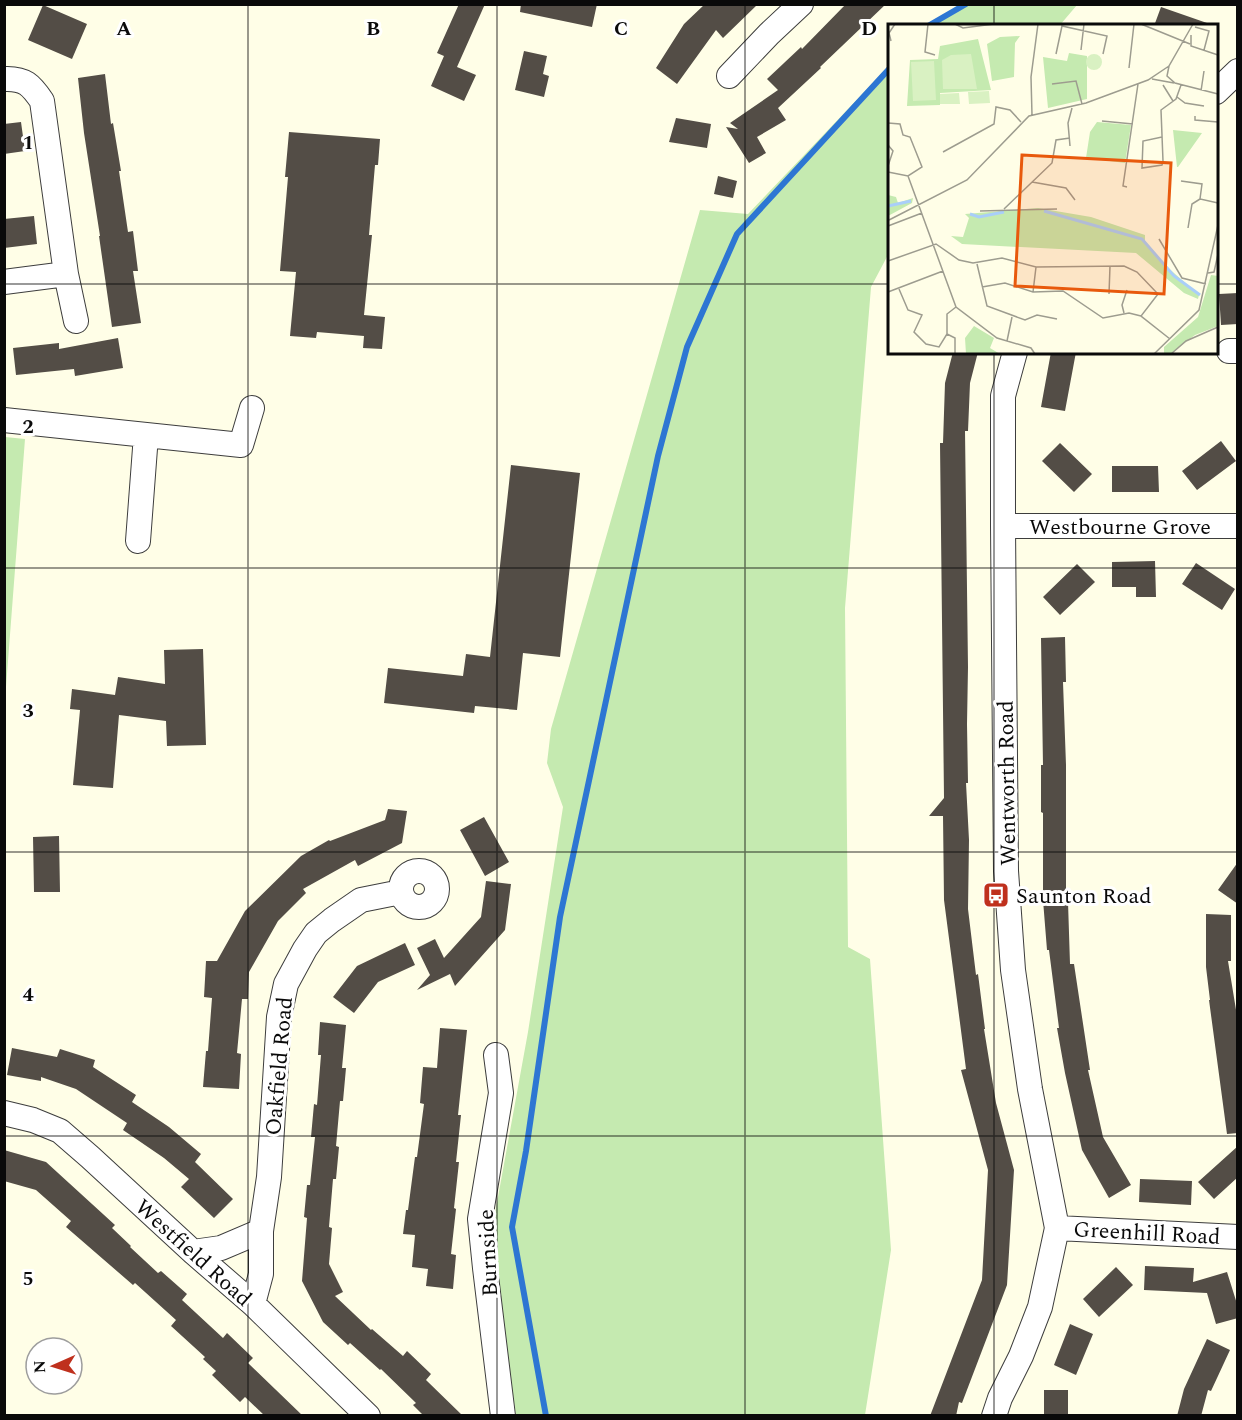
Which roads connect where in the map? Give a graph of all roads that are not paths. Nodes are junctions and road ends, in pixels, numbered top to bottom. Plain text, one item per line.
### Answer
1 (801, 4) edge
2 (1238, 71) edge
3 (729, 76) dead end
4 (4, 79) edge
5 (1218, 90) edge
6 (66, 274) junction
7 (4, 282) edge
8 (76, 321) dead end
9 (1014, 354) edge
10 (252, 408) dead end
11 (4, 420) edge
12 (146, 435) junction
13 (1003, 526) junction
14 (1238, 526) edge
15 (138, 541) dead end
16 (401, 891) dead end
17 (496, 1055) dead end
18 (4, 1113) edge
19 (1057, 1228) junction
20 (261, 1231) junction
21 (1238, 1237) edge
22 (193, 1252) junction
23 (253, 1304) junction
24 (368, 1416) edge
25 (503, 1416) edge
26 (994, 1416) edge

1 - 3 street
2 - 5 street
4 - 6 street
6 - 7 street
6 - 8 street
9 - 13 street, Wentworth Road
10 - 12 street
11 - 12 street
12 - 15 street
13 - 14 street, Westbourne Grove
13 - 19 street, Wentworth Road
16 - 20 street, Oakfield Road
17 - 25 street, Burnside
18 - 22 street, Westfield Road
19 - 21 street, Greenhill Road
19 - 26 street, Wentworth Road
20 - 22 street
20 - 23 street, Oakfield Road
22 - 23 street, Westfield Road
23 - 24 street, Westfield Road

